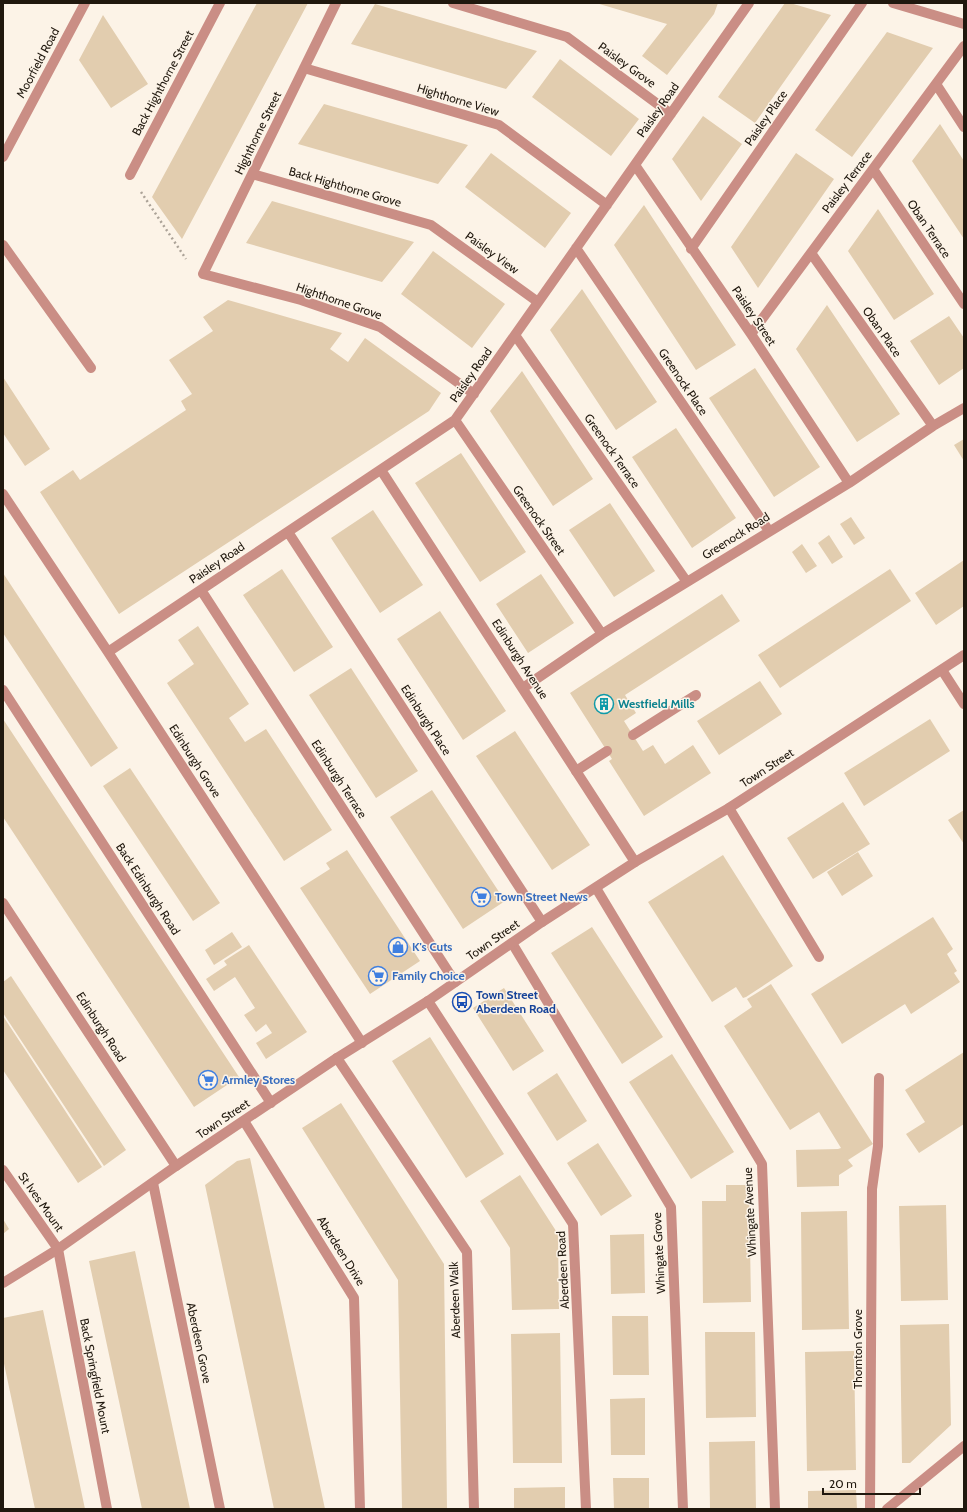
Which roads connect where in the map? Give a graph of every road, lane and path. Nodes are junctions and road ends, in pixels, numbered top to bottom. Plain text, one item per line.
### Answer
1 (85, 3) edge
2 (220, 3) edge
3 (336, 3) edge
4 (453, 3) edge
5 (749, 3) edge
6 (862, 3) edge
7 (893, 3) edge
8 (964, 24) edge
9 (964, 46) edge
10 (304, 68) junction
11 (936, 84) junction
12 (671, 114) junction
13 (964, 127) edge
14 (3, 156) edge
15 (635, 165) junction
16 (873, 169) junction
17 (252, 174) junction
18 (130, 175) joint
19 (607, 205) junction
20 (431, 225) joint
21 (3, 245) edge
22 (576, 248) junction
23 (691, 249) junction
24 (811, 253) junction
25 (203, 274) junction
26 (538, 302) junction
27 (964, 304) edge
28 (751, 334) junction
29 (515, 335) junction
30 (91, 368) dead end
31 (474, 394) junction
32 (964, 408) edge
33 (455, 420) junction
34 (933, 426) junction
35 (381, 470) junction
36 (849, 483) junction
37 (3, 494) edge
38 (769, 531) junction
39 (288, 532) junction
40 (687, 582) junction
41 (201, 590) junction
42 (602, 634) junction
43 (108, 652) junction
44 (964, 655) edge
45 (942, 670) junction
46 (523, 688) junction
47 (3, 690) edge
48 (696, 695) dead end
49 (964, 704) edge
50 (633, 735) dead end
51 (607, 751) dead end
52 (576, 771) junction
53 (729, 808) junction
54 (635, 862) junction
55 (596, 888) junction
56 (3, 903) edge
57 (542, 922) junction
58 (512, 943) junction
59 (819, 957) dead end
60 (455, 982) junction
61 (428, 1001) junction
62 (362, 1043) junction
63 (337, 1058) junction
64 (879, 1078) dead end
65 (271, 1103) junction
66 (244, 1121) junction
67 (176, 1166) junction
68 (3, 1170) edge
69 (153, 1183) junction
70 (58, 1249) junction
71 (3, 1283) edge
72 (964, 1446) edge
73 (107, 1509) edge
74 (220, 1509) edge
75 (360, 1509) edge
76 (474, 1509) edge
77 (586, 1509) edge
78 (683, 1509) edge
79 (775, 1509) edge
80 (870, 1509) edge
81 (887, 1509) edge

1 - 14 street, Moorfield Road
2 - 18 street, Back Highthorne Street
3 - 10 street, Highthorne Street
4 - 12 street, Paisley Grove
5 - 12 street, Paisley Road
6 - 23 street, Paisley Place
7 - 8 street
9 - 11 street, Paisley Terrace
10 - 17 street, Highthorne Street
10 - 19 street, Highthorne View
11 - 13 street
11 - 16 street, Paisley Terrace
12 - 15 street, Paisley Road
15 - 19 street, Paisley Road
15 - 23 street, Paisley Street
16 - 24 street, Paisley Terrace
16 - 27 street, Oban Terrace
17 - 20 street, Back Highthorne Grove
17 - 25 street, Highthorne Street
18 - 25 path
19 - 22 street, Paisley Road
20 - 26 street, Paisley View
21 - 30 street
22 - 26 street, Paisley Road
22 - 38 street, Greenock Place
23 - 28 street, Paisley Street
24 - 28 street, Paisley Terrace
24 - 34 street, Oban Place
25 - 31 street, Highthorne Grove
26 - 29 street, Paisley Road
28 - 36 street, Paisley Street
29 - 31 street, Paisley Road
29 - 40 street, Greenock Terrace
31 - 33 street, Paisley Road
32 - 34 street, Greenock Road
33 - 35 street, Paisley Road
33 - 42 street, Greenock Street
34 - 36 street, Greenock Road
35 - 39 street, Paisley Road
35 - 46 street, Edinburgh Avenue
36 - 38 street, Greenock Road
37 - 43 street, Edinburgh Grove
38 - 40 street, Greenock Road
39 - 41 street, Paisley Road
39 - 57 street, Edinburgh Place
40 - 42 street, Greenock Road
41 - 43 street, Paisley Road
41 - 60 street, Edinburgh Terrace
42 - 46 street, Greenock Road
43 - 62 street, Edinburgh Grove
44 - 45 street, Town Street
45 - 49 street
45 - 53 street, Town Street
46 - 52 street, Edinburgh Avenue
47 - 65 street, Back Edinburgh Road
48 - 50 street
51 - 52 street
52 - 54 street, Edinburgh Avenue
53 - 54 street, Town Street
53 - 59 street
54 - 55 street, Town Street
55 - 57 street, Town Street
55 - 79 street, Whingate Avenue
56 - 67 street, Edinburgh Road
57 - 58 street, Town Street
58 - 60 street, Town Street
58 - 78 street, Whingate Grove
60 - 61 street, Town Street
61 - 62 street, Town Street
61 - 77 street, Aberdeen Road
62 - 63 street, Town Street
63 - 65 street, Town Street
63 - 76 street, Aberdeen Walk
64 - 80 street, Thornton Grove
65 - 66 street, Town Street
66 - 67 street, Town Street
66 - 75 street, Aberdeen Drive
67 - 69 street, Town Street
68 - 70 street, St Ives Mount
69 - 70 street, Town Street
69 - 74 street, Aberdeen Grove
70 - 71 street, Town Street
70 - 73 street, Back Springfield Mount
72 - 81 street

